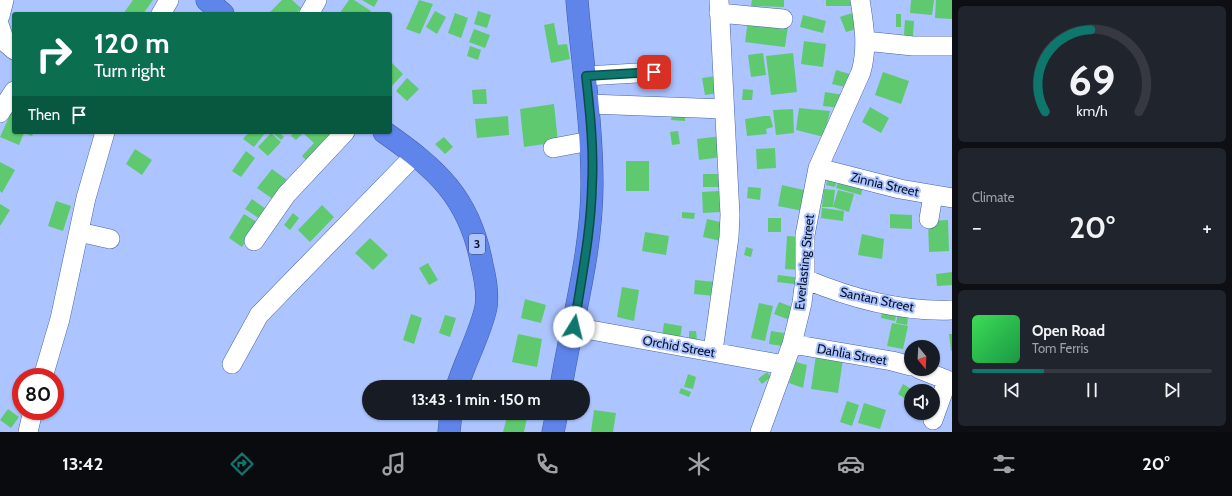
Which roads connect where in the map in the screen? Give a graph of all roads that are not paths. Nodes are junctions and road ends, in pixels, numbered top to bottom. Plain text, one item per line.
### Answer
1 (4, 0) edge
2 (169, 0) edge
3 (207, 0) edge
4 (317, 0) edge
5 (577, 0) edge
6 (860, 0) edge
7 (719, 7) edge
8 (162, 12) edge
9 (222, 12) edge
10 (310, 12) edge
11 (0, 16) edge
12 (783, 19) dead end
13 (0, 27) edge
14 (866, 41) junction
15 (952, 46) edge
16 (12, 48) edge
17 (654, 72) dead end
18 (586, 76) junction
19 (12, 94) edge
20 (589, 104) junction
21 (724, 109) junction
22 (0, 113) edge
23 (104, 134) edge
24 (343, 134) edge
25 (387, 134) edge
26 (590, 141) junction
27 (553, 148) dead end
28 (416, 154) junction
29 (818, 168) junction
30 (932, 195) junction
31 (952, 198) edge
32 (929, 219) dead end
33 (79, 232) junction
34 (110, 239) dead end
35 (254, 241) dead end
36 (805, 279) junction
37 (952, 310) edge
38 (574, 327) junction
39 (792, 344) junction
40 (713, 352) junction
41 (232, 364) dead end
42 (904, 364) edge
43 (784, 365) junction
44 (45, 368) edge
45 (936, 376) edge
46 (460, 380) edge
47 (562, 380) edge
48 (950, 382) edge
49 (940, 404) edge
50 (31, 420) edge
51 (450, 420) edge
52 (555, 420) edge
53 (28, 432) edge
54 (449, 432) edge
55 (553, 432) edge
56 (760, 432) edge

1 - 11 street
2 - 8 street
3 - 9 highway
4 - 10 street
5 - 18 highway
6 - 14 street, Everlasting Street
7 - 12 street
7 - 21 street
13 - 16 street
14 - 15 street
14 - 29 street, Everlasting Street
17 - 18 street
18 - 20 highway
19 - 22 street
20 - 21 street
20 - 26 highway
21 - 40 street
23 - 33 street
24 - 35 street
25 - 28 highway, 3
26 - 27 street
26 - 38 highway
28 - 41 street
28 - 46 highway, 3
29 - 30 street, Zinnia Street
29 - 36 street, Everlasting Street
30 - 31 street, Zinnia Street
30 - 32 street
33 - 34 street
33 - 44 street
36 - 37 street, Santan Street
36 - 39 street, Everlasting Street
38 - 40 street, Orchid Street
38 - 47 highway
39 - 42 street, Dahlia Street
39 - 43 street, Everlasting Street
40 - 43 street, Orchid Street
43 - 56 street, Everlasting Street
45 - 48 street
48 - 49 street
50 - 53 street
51 - 54 highway
52 - 55 highway

